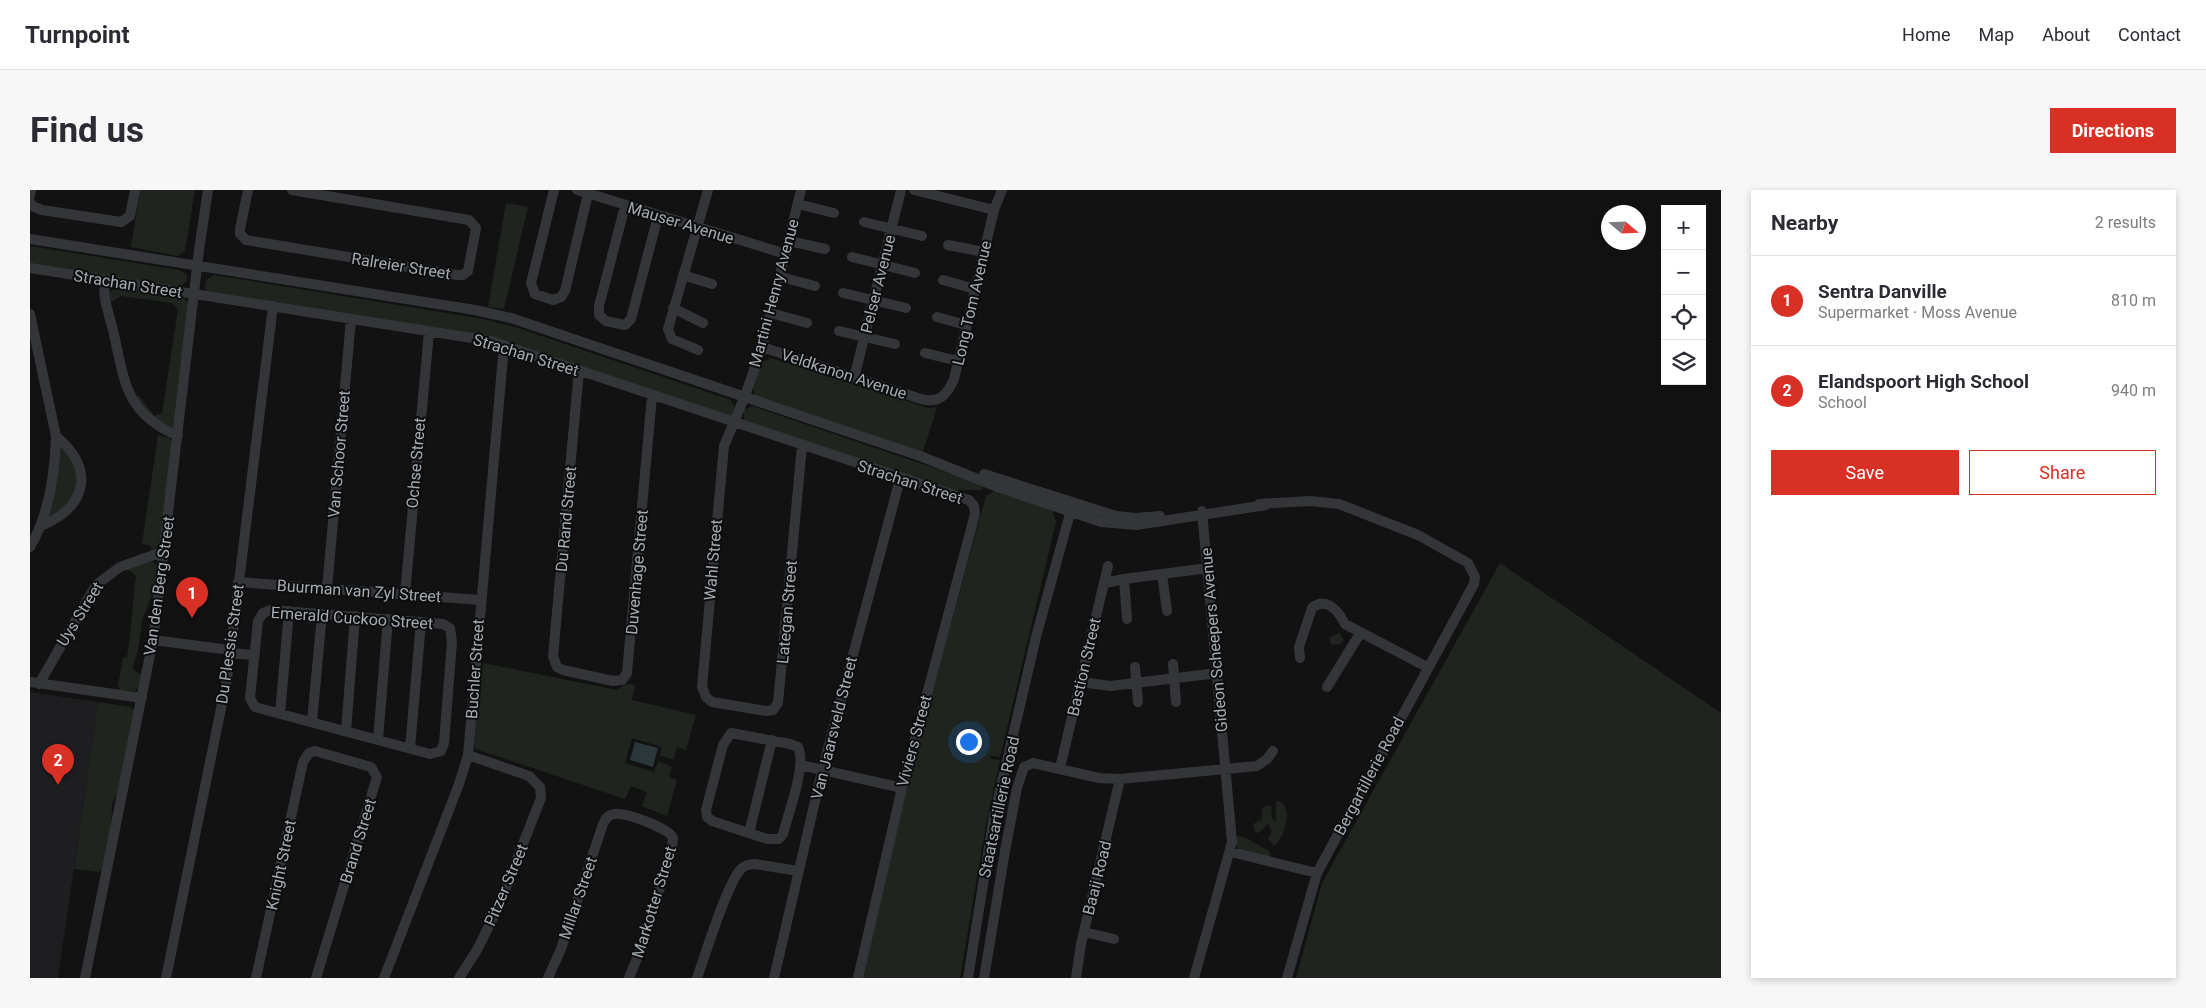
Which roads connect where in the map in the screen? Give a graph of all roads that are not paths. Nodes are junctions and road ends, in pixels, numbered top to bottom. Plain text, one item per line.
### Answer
1 (31, 190) edge
2 (135, 190) edge
3 (208, 190) edge
4 (248, 190) edge
5 (292, 190) edge
6 (554, 190) edge
7 (577, 190) edge
8 (708, 190) edge
9 (802, 190) edge
10 (901, 190) edge
11 (914, 190) edge
12 (1002, 190) edge
13 (326, 192) edge
14 (588, 194) junction
15 (30, 195) edge
16 (31, 204) edge
17 (798, 204) junction
18 (625, 206) junction
19 (994, 210) junction
20 (834, 213) dead end
21 (658, 216) junction
22 (864, 222) dead end
23 (697, 228) junction
24 (892, 229) junction
25 (922, 236) dead end
26 (30, 239) edge
27 (789, 241) junction
28 (948, 245) dead end
29 (825, 250) dead end
30 (984, 252) junction
31 (786, 254) junction
32 (852, 257) dead end
33 (197, 265) junction
34 (884, 265) junction
35 (30, 268) edge
36 (915, 273) dead end
37 (683, 275) junction
38 (781, 277) junction
39 (943, 280) dead end
40 (105, 281) junction
41 (712, 284) dead end
42 (815, 286) dead end
43 (975, 289) junction
44 (843, 293) dead end
45 (194, 294) junction
46 (875, 301) junction
47 (273, 306) junction
48 (673, 308) junction
49 (906, 308) dead end
50 (771, 313) junction
51 (30, 314) edge
52 (937, 317) dead end
53 (351, 319) junction
54 (703, 323) dead end
55 (807, 323) dead end
56 (966, 325) junction
57 (839, 330) dead end
58 (429, 332) junction
59 (866, 337) junction
60 (895, 344) dead end
61 (504, 345) junction
62 (762, 347) junction
63 (698, 350) dead end
64 (925, 353) dead end
65 (958, 361) junction
66 (580, 370) junction
67 (854, 378) junction
68 (652, 396) junction
69 (745, 396) junction
70 (926, 401) joint
71 (734, 422) junction
72 (56, 436) junction
73 (178, 436) junction
74 (802, 446) junction
75 (900, 479) junction
76 (974, 506) joint
77 (1068, 506) junction
78 (1202, 513) junction
79 (42, 526) junction
80 (30, 547) edge
81 (165, 551) junction
82 (1108, 566) dead end
83 (1208, 568) junction
84 (1162, 574) junction
85 (1124, 579) junction
86 (238, 582) junction
87 (1105, 583) junction
88 (1474, 584) joint
89 (327, 589) junction
90 (404, 594) junction
91 (480, 600) junction
92 (289, 611) junction
93 (1167, 611) dead end
94 (322, 614) junction
95 (355, 616) junction
96 (1127, 618) dead end
97 (388, 619) junction
98 (421, 622) junction
99 (1361, 632) junction
100 (154, 640) junction
101 (230, 652) junction
102 (254, 655) junction
103 (1300, 658) dead end
104 (1173, 664) dead end
105 (1427, 666) junction
106 (557, 667) joint
107 (1135, 667) dead end
108 (1218, 674) junction
109 (1175, 678) junction
110 (1081, 682) junction
111 (34, 683) edge
112 (1136, 683) junction
113 (1326, 687) dead end
114 (142, 698) junction
115 (709, 700) joint
116 (1138, 702) dead end
117 (1176, 702) dead end
118 (280, 714) junction
119 (312, 722) junction
120 (346, 731) junction
121 (378, 739) junction
122 (772, 740) junction
123 (410, 748) junction
124 (1273, 751) dead end
125 (309, 753) joint
126 (468, 755) junction
127 (801, 765) junction
128 (1060, 768) junction
129 (1225, 769) junction
130 (822, 770) junction
131 (1120, 779) junction
132 (902, 788) junction
133 (607, 817) joint
134 (749, 833) junction
135 (1231, 852) junction
136 (798, 871) junction
137 (1317, 873) junction
138 (1084, 932) junction
139 (1114, 939) dead end
140 (85, 978) edge
141 (166, 978) edge
142 (256, 978) edge
143 (316, 978) edge
144 (384, 978) edge
145 (459, 978) edge
146 (548, 978) edge
147 (629, 978) edge
148 (696, 978) edge
149 (774, 978) edge
150 (858, 978) edge
151 (968, 978) edge
152 (984, 978) edge
153 (1076, 978) edge
154 (1194, 978) edge
155 (1287, 978) edge

1 - 15 street
2 - 16 street
3 - 33 street, Van den Berg Street
4 - 13 street, Ralreier Street
5 - 13 street, Ralreier Street
6 - 14 street
7 - 14 street, Mauser Avenue
8 - 23 street
9 - 17 street, Martini Henry Avenue
10 - 24 street, Pelser Avenue
11 - 19 street
12 - 19 street, Long Tom Avenue
14 - 18 street, Mauser Avenue
17 - 20 street
17 - 27 street, Martini Henry Avenue
18 - 21 street, Mauser Avenue
18 - 21 street
19 - 30 street, Long Tom Avenue
21 - 23 street, Mauser Avenue
22 - 24 street
23 - 31 street, Mauser Avenue
23 - 37 street
24 - 25 street
24 - 34 street, Pelser Avenue
26 - 33 street, Strachan Street
27 - 29 street
27 - 31 street, Martini Henry Avenue
28 - 30 street
30 - 43 street, Long Tom Avenue
31 - 38 street, Martini Henry Avenue
32 - 34 street
33 - 45 street, Van den Berg Street
33 - 69 street, Strachan Street
34 - 36 street
34 - 46 street, Pelser Avenue
35 - 40 street, Strachan Street
37 - 41 street
37 - 48 street
38 - 42 street
38 - 50 street, Martini Henry Avenue
39 - 43 street
40 - 45 street, Strachan Street
40 - 73 street
43 - 56 street, Long Tom Avenue
44 - 46 street
45 - 47 street, Strachan Street
45 - 73 street, Van den Berg Street
46 - 49 street
46 - 59 street, Pelser Avenue
47 - 53 street, Strachan Street
47 - 86 street, Du Plessis Street
48 - 54 street
48 - 63 street
50 - 55 street
50 - 62 street, Martini Henry Avenue
51 - 72 street
52 - 56 street
53 - 58 street, Strachan Street
53 - 89 street, Van Schoor Street
56 - 65 street, Long Tom Avenue
57 - 59 street
58 - 61 street, Strachan Street
58 - 90 street, Ochse Street
59 - 60 street
59 - 67 street, Pelser Avenue
61 - 66 street, Strachan Street
61 - 91 street, Buchler Street
62 - 67 street, Veldkanon Avenue
62 - 69 street, Martini Henry Avenue
64 - 65 street
65 - 70 street, Long Tom Avenue
66 - 68 street, Strachan Street
66 - 106 street, Du Rand Street
67 - 70 street, Veldkanon Avenue
68 - 71 street, Strachan Street
68 - 106 street, Duvenhage Street
69 - 71 street, Martini Henry Avenue
69 - 77 street, Strachan Street
71 - 74 street, Strachan Street
71 - 115 street, Wahl Street
72 - 79 street
72 - 79 street
73 - 81 street, Van den Berg Street
74 - 75 street, Strachan Street
74 - 115 street, Lategan Street
75 - 76 street, Strachan Street
75 - 130 street, Van Jaarsveld Street
76 - 132 street, Viviers Street
77 - 78 street, Strachan Street
77 - 151 street, Staatsartillerie Road
78 - 83 street, Gideon Scheepers Avenue
78 - 88 street, Strachan Street
79 - 80 street
81 - 100 street, Van den Berg Street
81 - 111 street, Uys Street
82 - 87 street, Bastion Street
83 - 84 street
83 - 108 street, Gideon Scheepers Avenue
84 - 85 street
84 - 93 street
85 - 87 street
85 - 96 street
86 - 89 street, Buurman van Zyl Street
86 - 101 street, Du Plessis Street
87 - 110 street, Bastion Street
88 - 105 street, Bergartillerie Road
89 - 90 street, Buurman van Zyl Street
90 - 91 street, Buurman van Zyl Street
91 - 126 street, Buchler Street
92 - 94 street, Emerald Cuckoo Street
92 - 102 street, Emerald Cuckoo Street
92 - 118 street
94 - 95 street, Emerald Cuckoo Street
94 - 119 street
95 - 97 street, Emerald Cuckoo Street
95 - 120 street
97 - 98 street, Emerald Cuckoo Street
97 - 121 street
98 - 123 street
98 - 123 street, Emerald Cuckoo Street
99 - 103 street
99 - 105 street
99 - 113 street
100 - 101 street
100 - 114 street, Van den Berg Street
101 - 102 street
101 - 141 street, Du Plessis Street
102 - 118 street, Emerald Cuckoo Street
104 - 109 street
105 - 137 street, Bergartillerie Road
107 - 112 street
108 - 109 street
108 - 129 street, Gideon Scheepers Avenue
109 - 112 street
109 - 117 street
110 - 112 street
110 - 128 street, Bastion Street
111 - 114 street
112 - 116 street
114 - 140 street, Van den Berg Street
118 - 119 street, Emerald Cuckoo Street
119 - 120 street, Emerald Cuckoo Street
120 - 121 street, Emerald Cuckoo Street
121 - 123 street, Emerald Cuckoo Street
122 - 127 street
122 - 134 street
122 - 134 street
124 - 129 street
125 - 142 street, Knight Street
125 - 143 street, Brand Street
126 - 144 street, Buchler Street
126 - 145 street, Pitzer Street
127 - 130 street
127 - 134 street
128 - 131 street
128 - 152 street
129 - 131 street
129 - 135 street, Gideon Scheepers Avenue
130 - 132 street
130 - 136 street, Van Jaarsveld Street
131 - 138 street, Baaij Road
132 - 150 street, Viviers Street
133 - 146 street, Millar Street
133 - 147 street, Markotter Street
135 - 137 street
135 - 154 street, Gideon Scheepers Avenue
136 - 148 street
136 - 149 street, Van Jaarsveld Street
137 - 155 street, Bergartillerie Road
138 - 139 street
138 - 153 street, Baaij Road

